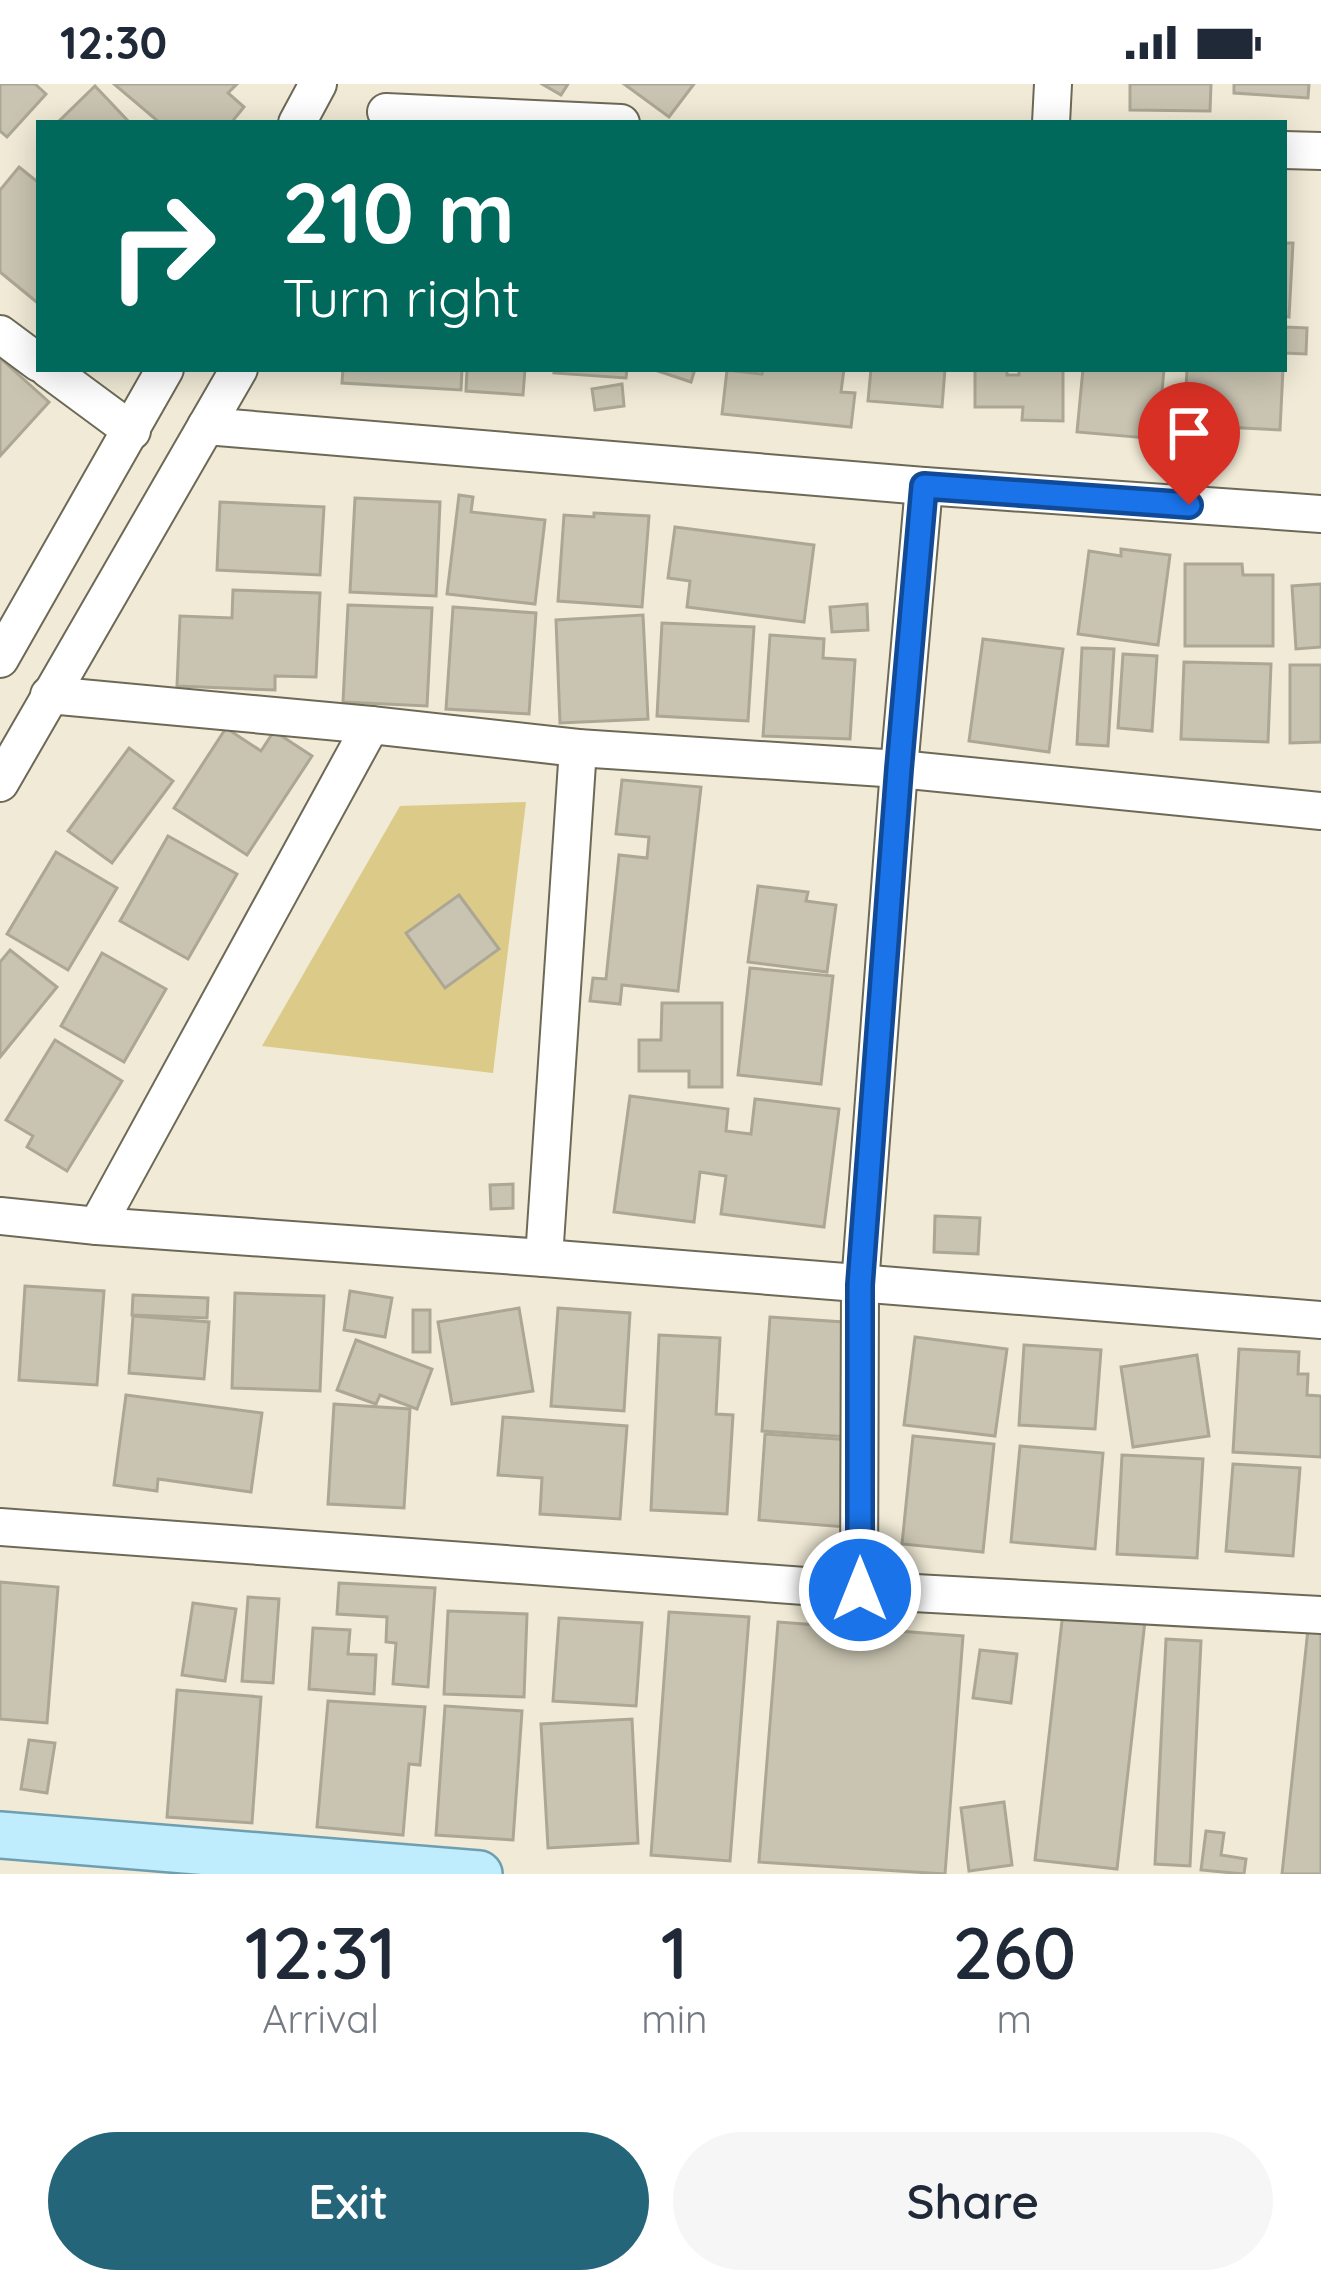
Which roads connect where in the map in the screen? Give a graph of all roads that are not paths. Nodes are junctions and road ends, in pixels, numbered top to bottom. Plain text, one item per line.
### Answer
1 (318, 84) edge
2 (1054, 84) edge
3 (389, 106) edge
4 (299, 120) edge
5 (580, 120) edge
6 (1051, 120) edge
7 (1287, 150) edge
8 (1321, 151) edge
9 (0, 334) edge
10 (36, 361) edge
11 (52, 372) edge
12 (163, 372) edge
13 (237, 372) edge
14 (206, 426) junction
15 (132, 430) junction
16 (924, 486) junction
17 (1321, 514) edge
18 (0, 659) edge
19 (49, 695) junction
20 (371, 725) junction
21 (578, 748) junction
22 (899, 769) junction
23 (0, 783) edge
24 (1321, 811) edge
25 (0, 1216) edge
26 (97, 1226) junction
27 (544, 1258) junction
28 (860, 1285) junction
29 (1321, 1320) edge
30 (0, 1527) edge
31 (860, 1590) junction
32 (1321, 1615) edge
33 (0, 1835) edge
34 (479, 1874) edge

1 - 4 street
2 - 6 street
3 - 5 street
7 - 8 street
9 - 10 street
11 - 15 street
12 - 15 street
13 - 14 street
14 - 16 street
14 - 19 street
15 - 18 street
16 - 17 street
16 - 22 street
19 - 20 street
19 - 23 street
20 - 21 street
20 - 26 street
21 - 22 street
21 - 27 street
22 - 24 street
22 - 28 street
25 - 26 street
26 - 27 street
27 - 28 street
28 - 29 street
28 - 31 street
30 - 31 street
31 - 32 street
33 - 34 main road

